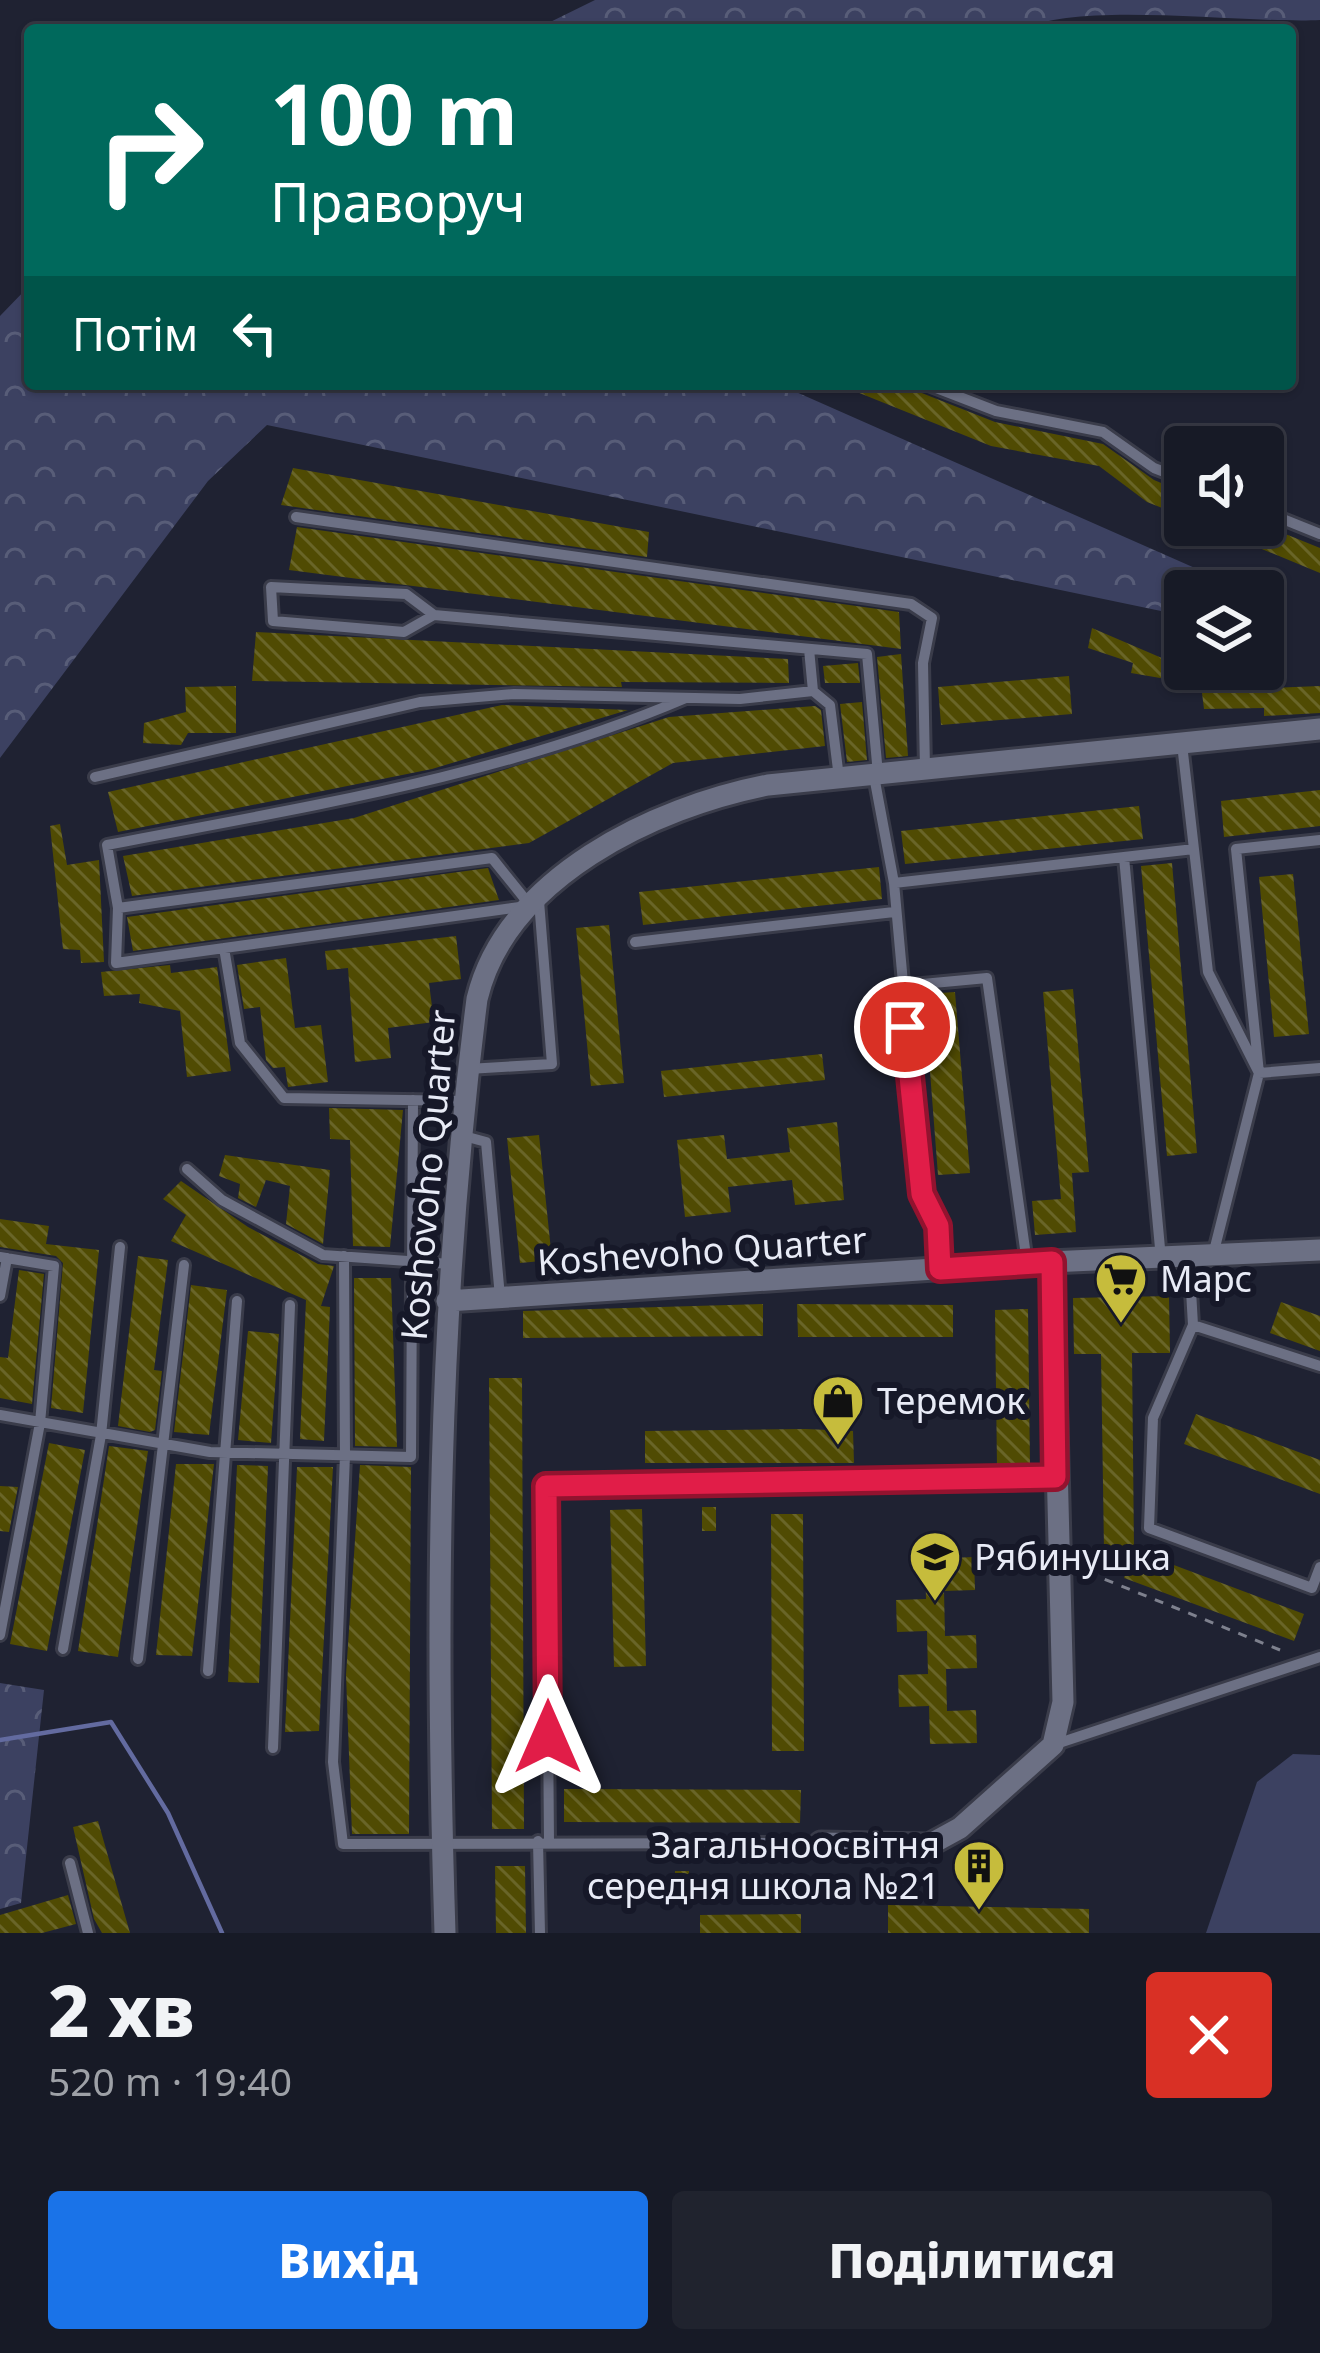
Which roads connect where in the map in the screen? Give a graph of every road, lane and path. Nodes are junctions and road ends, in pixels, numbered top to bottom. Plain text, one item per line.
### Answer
1 (942, 390) edge
2 (1164, 472) edge
3 (296, 517) dead end
4 (1284, 520) edge
5 (1320, 534) edge
6 (434, 615) junction
7 (809, 649) junction
8 (813, 691) junction
9 (686, 698) junction
10 (1320, 729) edge
11 (1182, 744) junction
12 (925, 769) junction
13 (876, 774) junction
14 (95, 777) dead end
15 (839, 778) junction
16 (1320, 840) edge
17 (1194, 848) junction
18 (1124, 857) junction
19 (894, 883) junction
20 (534, 902) junction
21 (118, 908) junction
22 (894, 913) junction
23 (635, 942) dead end
24 (224, 948) junction
25 (901, 986) junction
26 (1320, 1068) edge
27 (468, 1069) junction
28 (1259, 1072) junction
29 (413, 1100) junction
30 (464, 1101) junction
31 (460, 1135) junction
32 (187, 1169) dead end
33 (120, 1247) dead end
34 (1320, 1250) edge
35 (1213, 1255) junction
36 (344, 1256) junction
37 (1190, 1256) junction
38 (3, 1258) edge
39 (1161, 1258) junction
40 (411, 1261) junction
41 (1052, 1262) junction
42 (1027, 1263) junction
43 (450, 1264) junction
44 (184, 1265) dead end
45 (940, 1269) junction
46 (0, 1296) edge
47 (500, 1298) junction
48 (237, 1301) dead end
49 (448, 1301) junction
50 (290, 1305) dead end
51 (1192, 1325) junction
52 (1320, 1366) edge
53 (0, 1414) edge
54 (40, 1423) junction
55 (100, 1435) junction
56 (159, 1444) junction
57 (226, 1452) junction
58 (286, 1454) junction
59 (345, 1455) junction
60 (1055, 1477) junction
61 (1056, 1521) junction
62 (1320, 1567) edge
63 (0, 1635) edge
64 (63, 1649) dead end
65 (138, 1659) dead end
66 (1313, 1659) edge
67 (208, 1671) dead end
68 (1052, 1745) junction
69 (273, 1748) dead end
70 (543, 1841) junction
71 (442, 1843) junction
72 (821, 1844) joint
73 (70, 1863) dead end
74 (88, 1933) edge
75 (445, 1933) edge
76 (540, 1933) edge

1 - 2 lane
3 - 12 lane
4 - 5 lane
6 - 6 lane
6 - 7 lane
7 - 8 lane
7 - 13 lane
8 - 9 lane
8 - 15 lane
9 - 14 lane
9 - 21 lane
10 - 11 street, Koshovoho Quarter
11 - 12 street, Koshovoho Quarter
11 - 17 lane
12 - 13 street, Koshovoho Quarter
13 - 15 street, Koshovoho Quarter
13 - 19 lane
15 - 20 street, Koshovoho Quarter
16 - 28 lane
17 - 18 lane
17 - 28 lane
18 - 19 lane
18 - 39 lane
19 - 22 lane
20 - 21 lane
20 - 24 lane
20 - 27 street, Koshovoho Quarter
20 - 27 lane
21 - 24 lane
22 - 23 lane
22 - 25 lane
24 - 29 lane
25 - 42 lane
25 - 45 lane
26 - 28 lane
27 - 30 street, Koshovoho Quarter
28 - 35 lane
29 - 30 lane
29 - 40 lane
30 - 31 street, Koshovoho Quarter
31 - 43 street, Koshovoho Quarter
31 - 47 lane
32 - 36 lane
33 - 55 lane
34 - 35 street, Koshevoho Quarter
35 - 37 street, Koshevoho Quarter
36 - 40 lane
36 - 59 lane
37 - 39 street, Koshevoho Quarter
37 - 51 lane
38 - 46 lane
38 - 54 lane
39 - 41 street, Koshevoho Quarter
40 - 43 lane
40 - 59 lane
41 - 42 street, Koshevoho Quarter
41 - 60 street
42 - 45 street, Koshevoho Quarter
43 - 49 street, Koshovoho Quarter
44 - 56 lane
45 - 47 street, Koshevoho Quarter
47 - 49 street, Koshevoho Quarter
48 - 57 lane
49 - 71 street, Koshovoho Quarter
50 - 58 lane
51 - 52 lane
51 - 62 lane
53 - 54 lane
54 - 55 lane
54 - 63 lane
55 - 56 lane
55 - 64 lane
56 - 57 lane
56 - 65 lane
57 - 58 lane
57 - 67 lane
58 - 59 lane
58 - 69 lane
59 - 71 lane
60 - 61 street
60 - 70 lane
61 - 66 path
61 - 68 street
66 - 68 lane
68 - 72 street
70 - 71 lane
70 - 72 lane
70 - 76 lane
71 - 75 street, Koshovoho Quarter
73 - 74 lane

